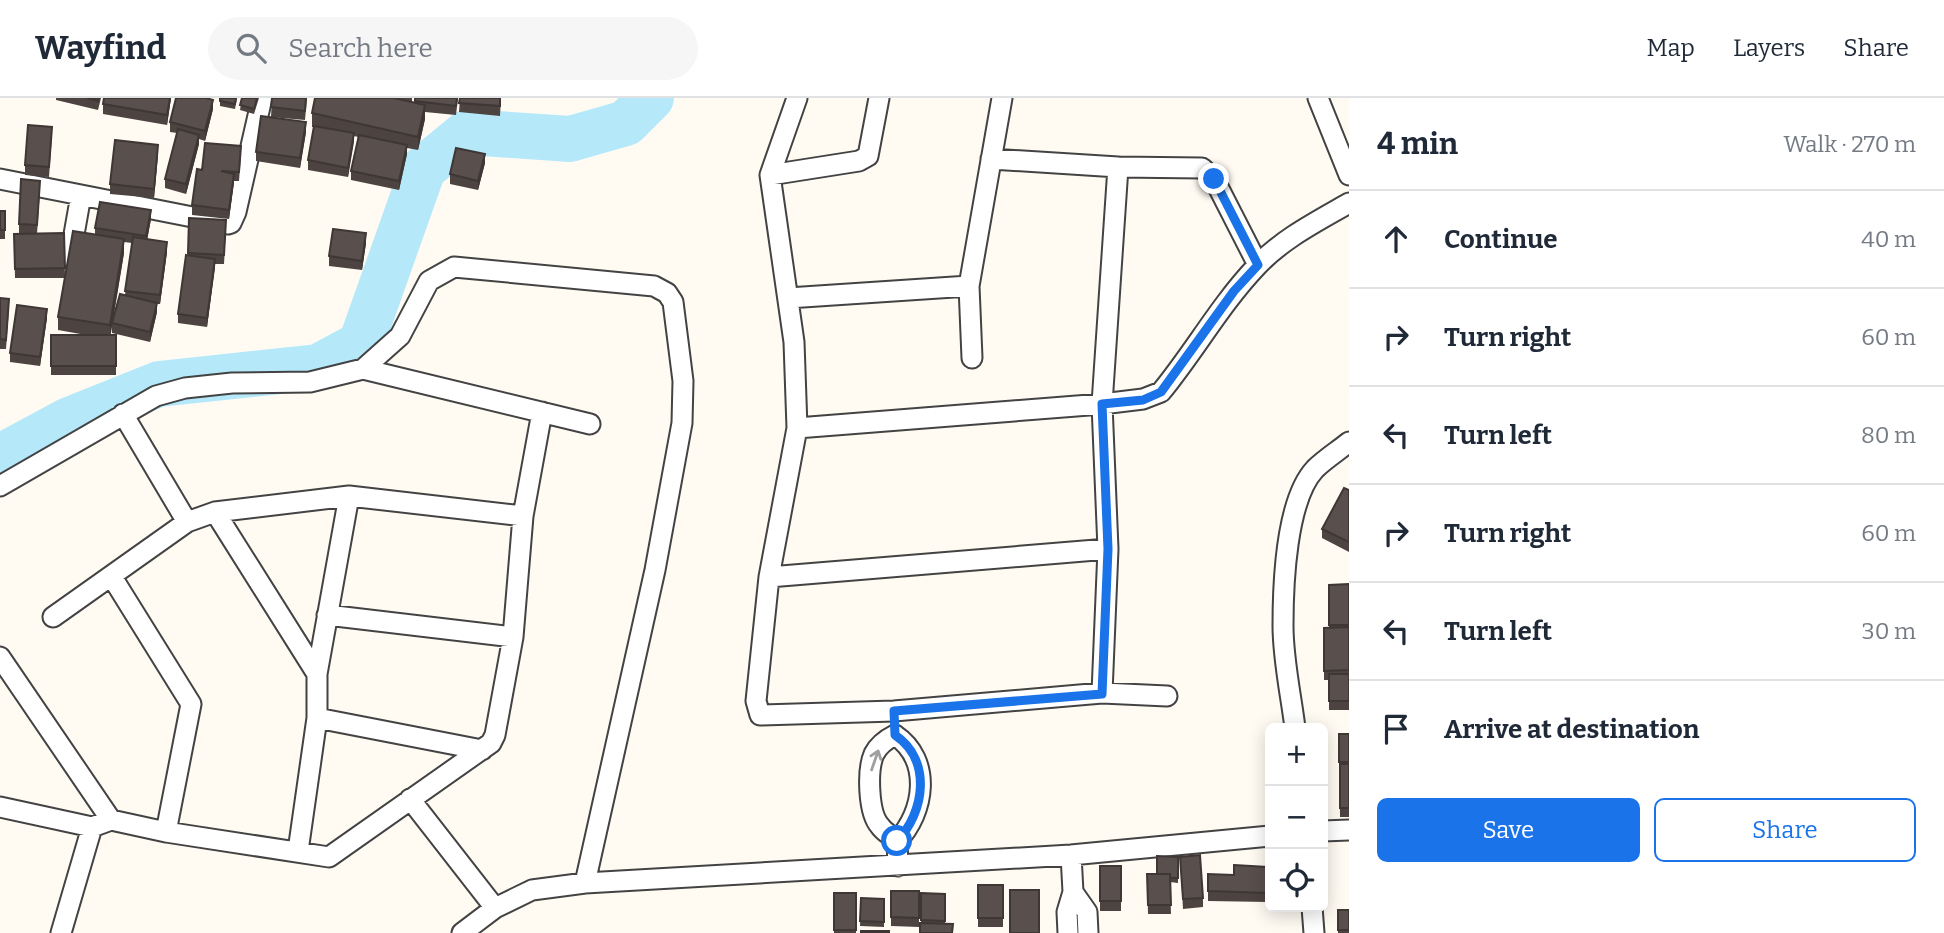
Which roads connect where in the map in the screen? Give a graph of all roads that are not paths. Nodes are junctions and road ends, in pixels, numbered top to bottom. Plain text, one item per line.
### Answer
1 (262, 98) edge
2 (797, 98) edge
3 (879, 98) edge
4 (1002, 98) edge
5 (1318, 98) edge
6 (991, 159) junction
7 (1118, 167) junction
8 (1349, 174) edge
9 (770, 175) junction
10 (0, 179) edge
11 (80, 195) junction
12 (1349, 203) edge
13 (1258, 265) junction
14 (67, 275) edge
15 (969, 286) junction
16 (788, 298) junction
17 (972, 358) dead end
18 (363, 369) junction
19 (1102, 404) junction
20 (542, 412) junction
21 (123, 414) junction
22 (590, 424) dead end
23 (797, 428) junction
24 (1349, 442) edge
25 (0, 486) edge
26 (349, 496) junction
27 (215, 512) junction
28 (523, 516) junction
29 (187, 522) junction
30 (1108, 549) junction
31 (112, 576) junction
32 (769, 577) junction
33 (327, 615) junction
34 (53, 617) dead end
35 (513, 637) junction
36 (0, 657) edge
37 (317, 674) junction
38 (1102, 694) junction
39 (1167, 695) dead end
40 (894, 711) junction
41 (317, 718) junction
42 (1294, 723) edge
43 (895, 735) junction
44 (482, 750) junction
45 (410, 799) junction
46 (0, 807) edge
47 (111, 820) junction
48 (92, 827) junction
49 (1349, 830) edge
50 (1328, 831) edge
51 (166, 832) junction
52 (1265, 836) edge
53 (897, 841) junction
54 (298, 851) junction
55 (1071, 855) junction
56 (898, 866) junction
57 (586, 883) junction
58 (1073, 892) junction
59 (495, 908) junction
60 (1312, 912) edge
61 (61, 933) edge
62 (462, 933) edge
63 (1068, 933) edge
64 (1088, 933) edge
65 (1314, 933) edge

1 - 11 street
2 - 9 street
3 - 9 street
4 - 6 street
5 - 8 street
6 - 7 street
6 - 15 street
7 - 13 street
7 - 19 street
9 - 16 street
10 - 11 street
11 - 14 street
12 - 13 street
13 - 19 street
15 - 16 street
15 - 17 street
16 - 23 street
18 - 20 street
18 - 21 street
18 - 57 street
19 - 23 street
19 - 30 street
20 - 22 street
20 - 28 street
21 - 25 street
21 - 29 street
23 - 32 street
24 - 42 street
26 - 27 street
26 - 28 street
26 - 33 street
27 - 29 street
27 - 37 street
28 - 35 street
29 - 31 street
30 - 32 street
30 - 38 street
31 - 34 street
31 - 51 street
32 - 40 street
33 - 35 street
33 - 37 street
35 - 44 street
36 - 47 street
37 - 41 street
38 - 39 street
38 - 40 street
40 - 43 street
41 - 44 street
41 - 54 street
43 - 53 street
53 -> 43 street
44 - 45 street
45 - 54 street
45 - 59 street
46 - 48 street
47 - 48 street
47 - 51 street
48 - 61 street
49 - 50 street
51 - 54 street
52 - 55 street
53 - 56 street
55 - 56 street
55 - 58 street
56 - 57 street
57 - 59 street
58 - 63 street
58 - 64 street
59 - 62 street
60 - 65 street

